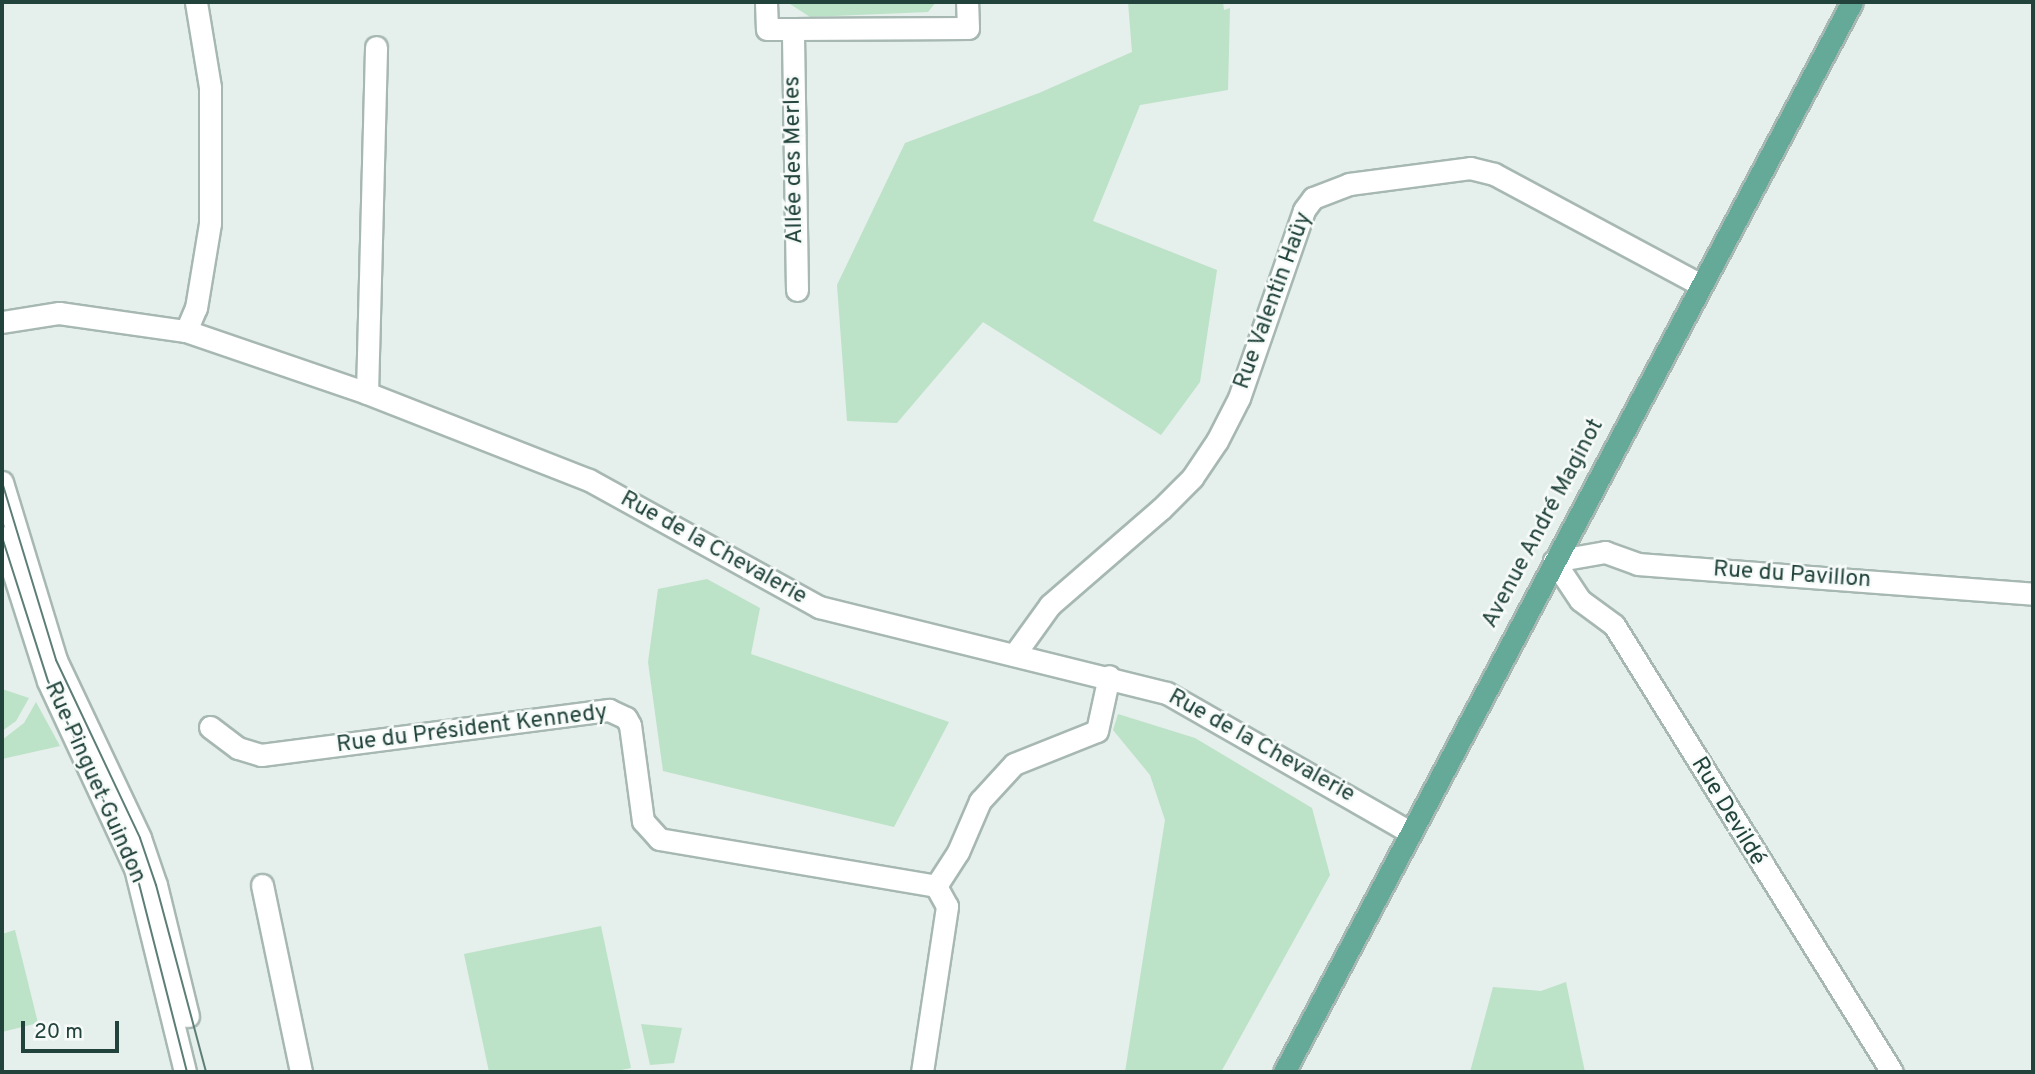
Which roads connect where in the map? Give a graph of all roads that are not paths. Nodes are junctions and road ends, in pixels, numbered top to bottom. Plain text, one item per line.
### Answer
1 (195, 2) edge
2 (766, 2) edge
3 (967, 2) edge
4 (1852, 2) edge
5 (793, 29) junction
6 (376, 47) dead end
7 (1701, 285) junction
8 (797, 290) dead end
9 (2, 323) edge
10 (186, 331) junction
11 (367, 393) junction
12 (2, 482) edge
13 (2, 537) edge
14 (1554, 561) junction
15 (2033, 593) edge
16 (1014, 654) junction
17 (1109, 676) junction
18 (210, 727) dead end
19 (1408, 831) junction
20 (262, 885) dead end
21 (936, 886) junction
22 (188, 1016) dead end
23 (924, 1062) edge
24 (186, 1072) edge
25 (300, 1072) edge
26 (1284, 1072) edge
27 (1892, 1072) edge

1 - 10 street
2 - 5 street
3 - 5 street
4 - 7 main road, Avenue André Maginot
5 - 8 street, Allée des Merles
6 - 11 street
7 - 14 main road, Avenue André Maginot
7 - 16 street, Rue Valentin Haüy
9 - 10 street, Rue de la Chevalerie
10 - 11 street, Rue de la Chevalerie
11 - 16 street, Rue de la Chevalerie
12 - 22 street
13 - 24 street, Rue Pinguet Guindon
14 - 15 street, Rue du Pavillon
14 - 19 main road, Avenue André Maginot
14 - 27 street, Rue Devildé
16 - 17 street, Rue de la Chevalerie
17 - 19 street, Rue de la Chevalerie
17 - 21 street
18 - 21 street, Rue du Président Kennedy
19 - 26 main road, Avenue André Maginot
20 - 25 street
21 - 23 street

